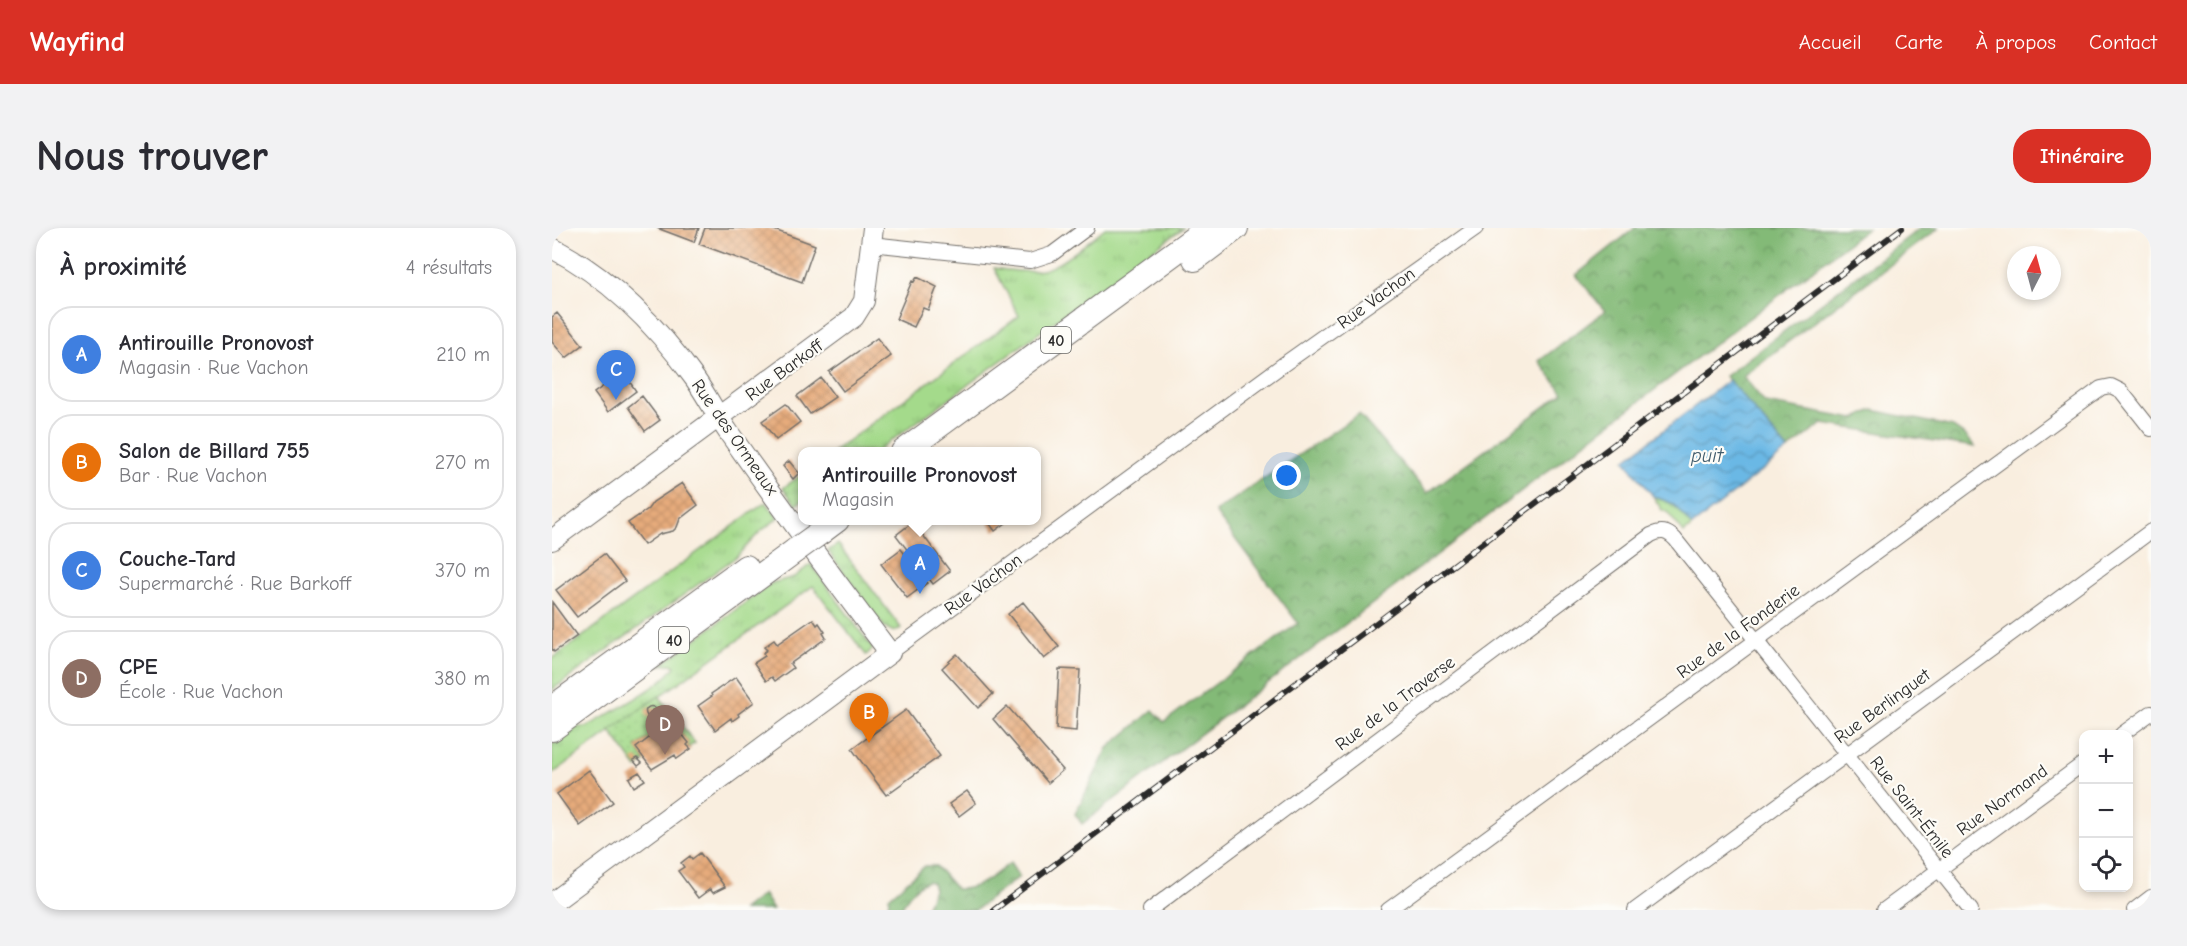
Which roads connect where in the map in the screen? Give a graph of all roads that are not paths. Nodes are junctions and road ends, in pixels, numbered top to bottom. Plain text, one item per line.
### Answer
1 (1087, 228) edge
2 (1208, 228) edge
3 (1236, 228) edge
4 (1476, 228) edge
5 (872, 236) edge
6 (552, 248) edge
7 (2146, 412) edge
8 (719, 417) junction
9 (2151, 429) edge
10 (910, 447) edge
11 (939, 447) edge
12 (820, 525) edge
13 (1664, 531) joint
14 (2151, 531) edge
15 (552, 540) edge
16 (791, 544) junction
17 (1756, 640) junction
18 (890, 653) junction
19 (552, 708) edge
20 (2151, 713) edge
21 (552, 729) edge
22 (2128, 730) edge
23 (1847, 753) junction
24 (2079, 767) edge
25 (1938, 870) junction
26 (2151, 897) edge
27 (552, 903) edge
28 (1150, 910) edge
29 (1388, 910) edge
30 (1635, 910) edge
31 (1884, 910) edge
32 (1971, 910) edge
33 (2134, 910) edge

1 - 5 street
2 - 10 highway, 40
3 - 11 highway, 40
4 - 18 street, Rue Vachon
5 - 8 street, Rue Barkoff
6 - 8 street, Rue des Ormeaux
7 - 9 street
7 - 17 street, Rue de la Fonderie
8 - 15 street, Rue Barkoff
8 - 18 street, Rue des Ormeaux
12 - 16 highway, 40
13 - 17 street, Rue Saint-Émile
13 - 28 street, Rue de la Traverse
14 - 23 street, Rue Berlinguet
16 - 19 highway, 40
16 - 21 highway, 40
17 - 23 street, Rue Saint-Émile
17 - 29 street, Rue de la Fonderie
18 - 27 street, Rue Vachon
20 - 22 street
23 - 25 street, Rue Saint-Émile
23 - 30 street, Rue Berlinguet
24 - 25 street, Rue Normand
25 - 31 street, Rue Normand
25 - 32 street, Rue Saint-Émile
26 - 33 street

